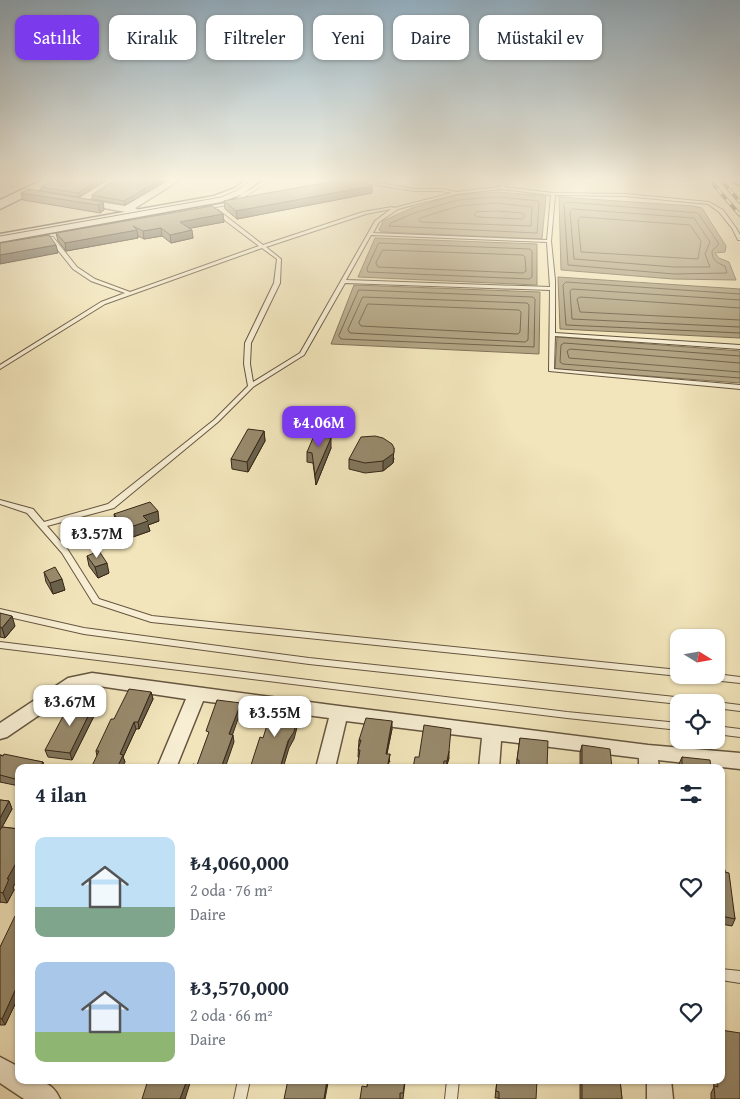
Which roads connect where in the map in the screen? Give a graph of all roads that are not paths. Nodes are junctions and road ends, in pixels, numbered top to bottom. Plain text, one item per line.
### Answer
1 (38, 229) edge
2 (44, 229) edge
3 (240, 229) edge
4 (315, 229) edge
5 (373, 229) edge
6 (550, 229) edge
7 (370, 234) junction
8 (59, 235) edge
9 (0, 237) edge
10 (50, 237) junction
11 (42, 238) edge
12 (549, 241) junction
13 (263, 246) junction
14 (344, 281) junction
15 (552, 289) junction
16 (129, 293) junction
17 (552, 334) junction
18 (740, 347) edge
19 (0, 367) edge
20 (250, 386) junction
21 (740, 387) edge
22 (0, 502) edge
23 (42, 524) junction
24 (0, 612) edge
25 (0, 645) edge
26 (670, 672) edge
27 (725, 678) edge
28 (740, 680) edge
29 (197, 694) junction
30 (670, 699) edge
31 (725, 706) edge
32 (740, 708) edge
33 (339, 713) junction
34 (670, 725) edge
35 (492, 731) junction
36 (725, 731) edge
37 (0, 732) edge
38 (740, 733) edge
39 (649, 760) edge
40 (740, 761) edge
41 (168, 764) edge
42 (326, 764) edge
43 (489, 764) edge
44 (725, 975) edge
45 (740, 977) edge
46 (0, 1069) edge
47 (15, 1077) edge
48 (28, 1084) edge
49 (243, 1084) edge
50 (453, 1084) edge
51 (659, 1084) edge
52 (47, 1099) edge
53 (240, 1099) edge
54 (451, 1099) edge
55 (660, 1099) edge

1 - 9 main road
2 - 9 main road
3 - 13 lane
4 - 13 lane
5 - 7 lane
6 - 12 lane
7 - 12 lane
7 - 14 lane
8 - 10 lane
10 - 11 lane
10 - 16 lane
12 - 15 lane
13 - 16 lane
13 - 20 lane
14 - 15 lane
14 - 20 lane
15 - 17 lane
16 - 19 lane
17 - 18 lane
17 - 21 lane
20 - 23 lane
22 - 23 lane
23 - 26 lane
24 - 30 lane
25 - 34 lane
27 - 28 lane
29 - 33 street
29 - 37 street
29 - 41 street
31 - 32 lane
33 - 35 street
33 - 42 street
35 - 39 street
35 - 43 street
36 - 38 lane
39 - 40 street
44 - 45 lane
46 - 47 street
48 - 52 street
49 - 53 lane
50 - 54 lane
51 - 55 street

